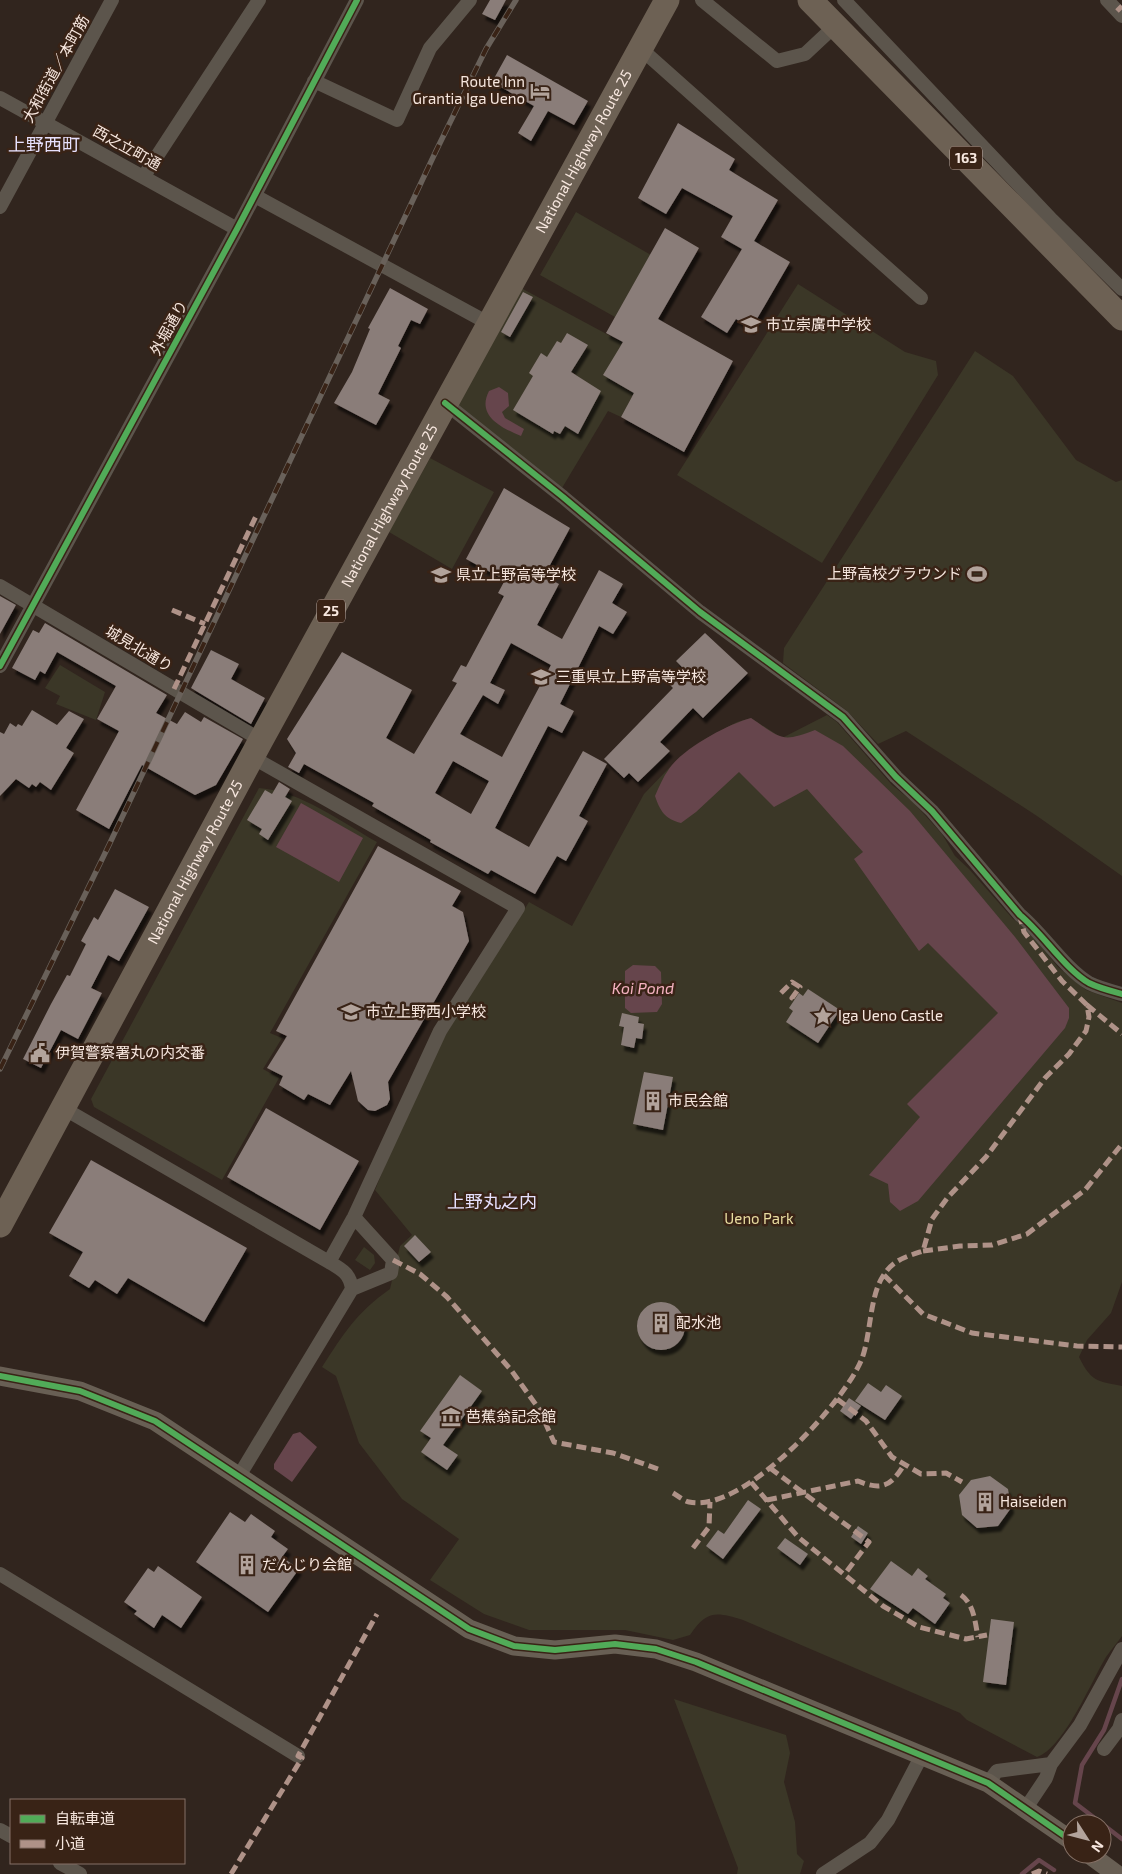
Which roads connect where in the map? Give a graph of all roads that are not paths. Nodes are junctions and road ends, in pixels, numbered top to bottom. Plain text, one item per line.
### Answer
1 (112, 0) edge
2 (259, 0) edge
3 (357, 0) edge
4 (470, 0) edge
5 (668, 0) edge
6 (702, 0) edge
7 (810, 0) edge
8 (844, 0) edge
9 (1107, 0) edge
10 (1122, 16) edge
11 (836, 25) junction
12 (640, 48) junction
13 (314, 81) junction
14 (0, 98) edge
15 (46, 123) junction
16 (144, 176) junction
17 (255, 196) junction
18 (0, 207) edge
19 (238, 229) junction
20 (1122, 289) edge
21 (921, 298) dead end
22 (1122, 318) edge
23 (488, 323) junction
24 (445, 403) junction
25 (0, 586) edge
26 (33, 605) junction
27 (0, 666) edge
28 (256, 748) junction
29 (1122, 994) edge
30 (63, 1108) junction
31 (354, 1216) junction
32 (0, 1225) edge
33 (329, 1262) junction
34 (352, 1289) junction
35 (0, 1376) edge
36 (239, 1476) junction
37 (0, 1574) edge
38 (1122, 1649) edge
39 (1122, 1720) edge
40 (1104, 1749) dead end
41 (922, 1755) junction
42 (298, 1756) dead end
43 (1051, 1764) junction
44 (988, 1783) junction
45 (1026, 1808) junction
46 (1062, 1834) edge
47 (62, 1864) edge
48 (1102, 1864) edge
49 (80, 1874) edge
50 (824, 1874) edge
51 (1116, 1874) edge

1 - 15 street, 大和街道／本町筋
2 - 16 street
3 - 13 street, 外堀通り
4 - 13 street
5 - 12 highway, National Highway Route 25 / 25
6 - 11 street
7 - 11 highway, 163
8 - 20 street
9 - 10 street
11 - 22 highway, 163
12 - 21 street
12 - 23 highway, National Highway Route 25 / 25
13 - 17 street, 外堀通り
14 - 15 street, 西之立町通
15 - 16 street, 西之立町通
15 - 18 street, 大和街道／本町筋
16 - 19 street, 西之立町通
17 - 19 street, 外堀通り
17 - 23 street
19 - 26 street, 外堀通り
23 - 24 highway, National Highway Route 25 / 25
24 - 28 highway, National Highway Route 25 / 25
24 - 29 street
25 - 26 street, 城見北通り
26 - 27 street, 外堀通り
26 - 28 street, 城見北通り
28 - 30 highway, National Highway Route 25 / 25
28 - 31 street, 城見北通り
30 - 32 highway, National Highway Route 25 / 25
30 - 33 street
31 - 33 street
31 - 34 street
33 - 34 street
34 - 36 street
35 - 36 street
36 - 41 street
37 - 42 street
38 - 43 street
39 - 40 street
41 - 44 street
41 - 50 street
43 - 44 street
43 - 45 street
44 - 45 street
45 - 46 street
47 - 49 street
48 - 51 street

